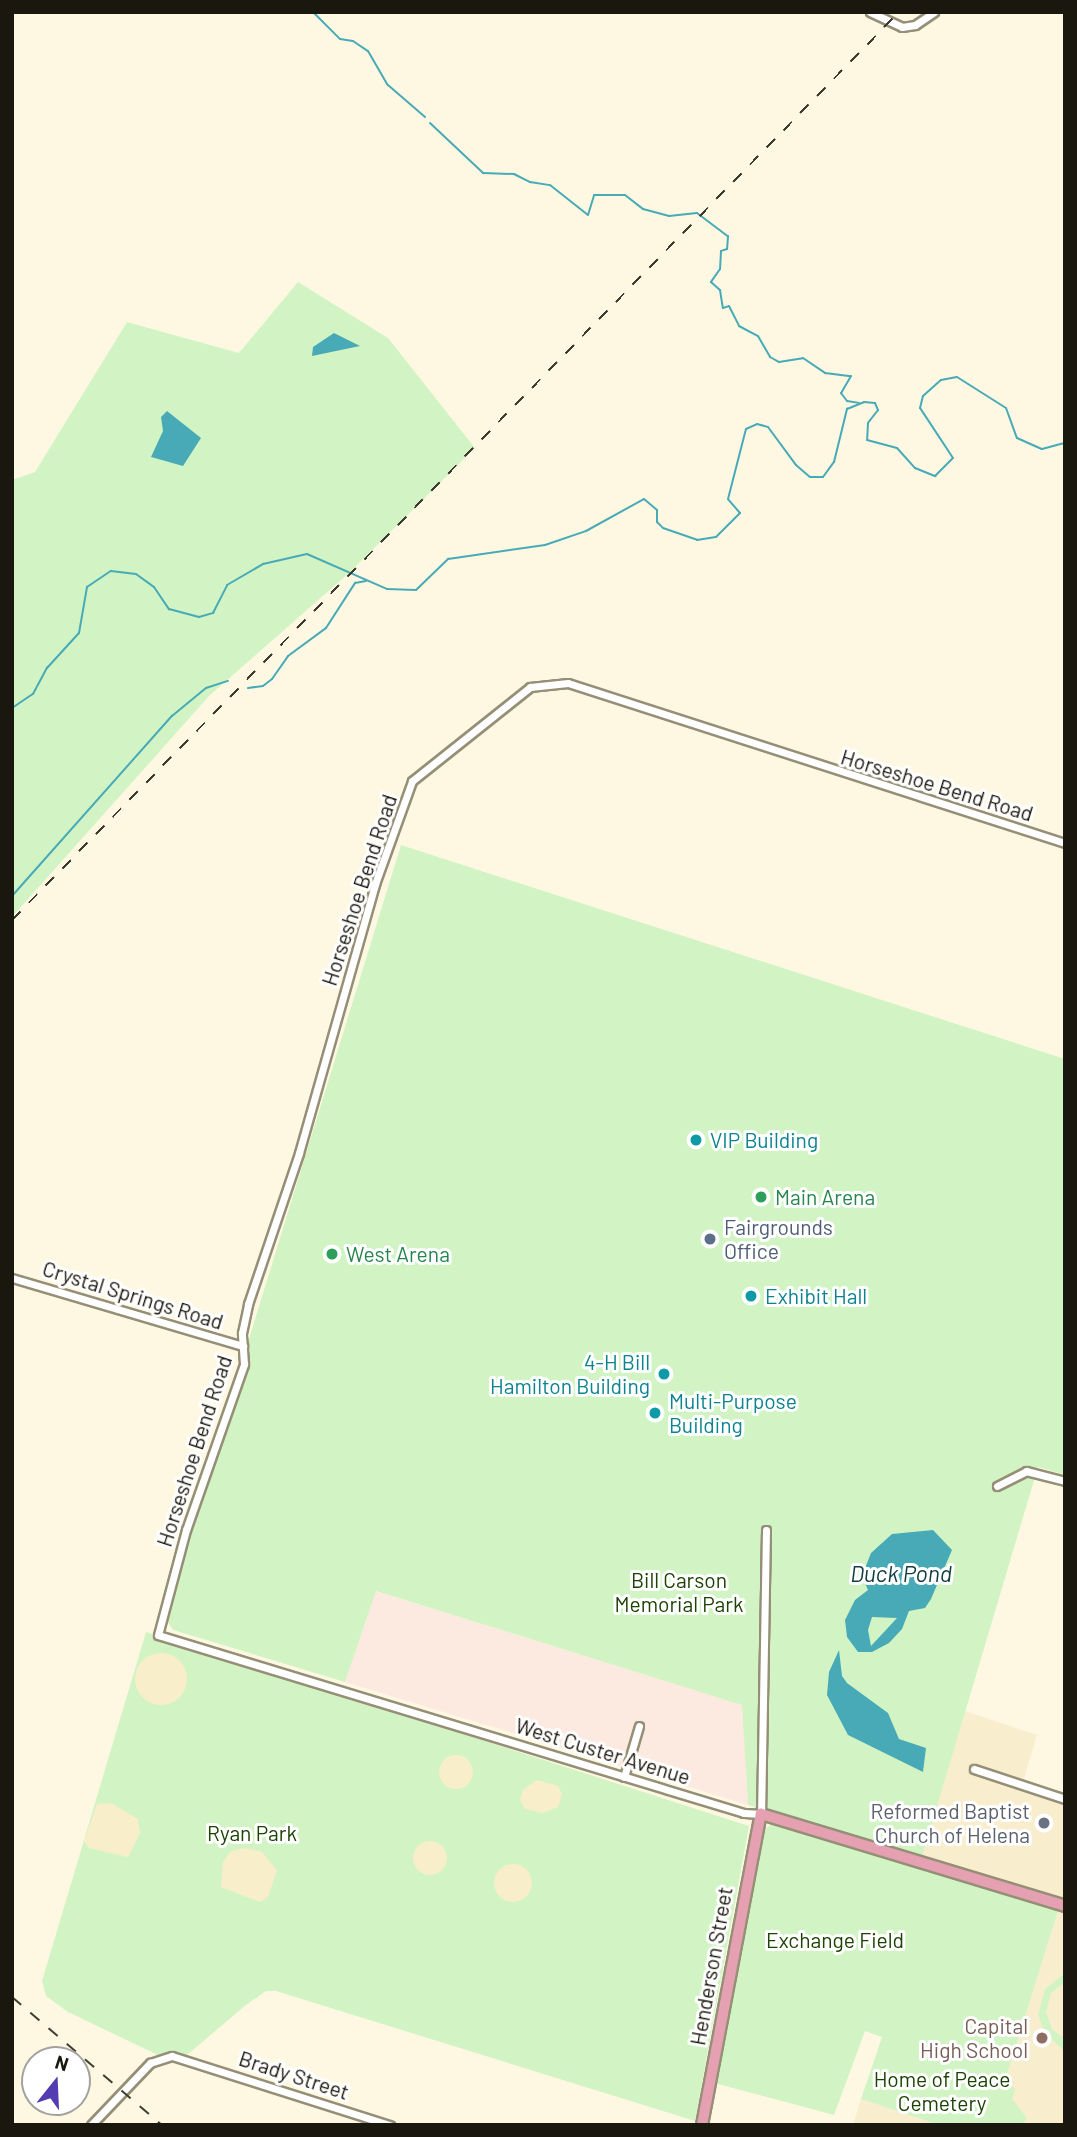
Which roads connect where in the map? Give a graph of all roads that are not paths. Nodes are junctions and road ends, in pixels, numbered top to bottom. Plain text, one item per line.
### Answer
1 (870, 12) edge
2 (934, 12) edge
3 (1065, 843) edge
4 (12, 1278) edge
5 (243, 1346) junction
6 (1065, 1480) edge
7 (997, 1486) dead end
8 (766, 1531) dead end
9 (162, 1608) joint
10 (639, 1726) dead end
11 (974, 1769) dead end
12 (624, 1777) junction
13 (1065, 1799) edge
14 (761, 1814) junction
15 (1065, 1906) edge
16 (91, 2125) edge
17 (390, 2125) edge
18 (702, 2125) edge

1 - 2 street
3 - 5 street, Horseshoe Bend Road
4 - 5 street, Crystal Springs Road
5 - 9 street, Horseshoe Bend Road
6 - 7 street
8 - 14 street
9 - 12 street, West Custer Avenue
10 - 12 street
11 - 13 street
12 - 14 street, West Custer Avenue
14 - 15 main road, West Custer Avenue
14 - 18 main road, Henderson Street
16 - 17 street, Brady Street

